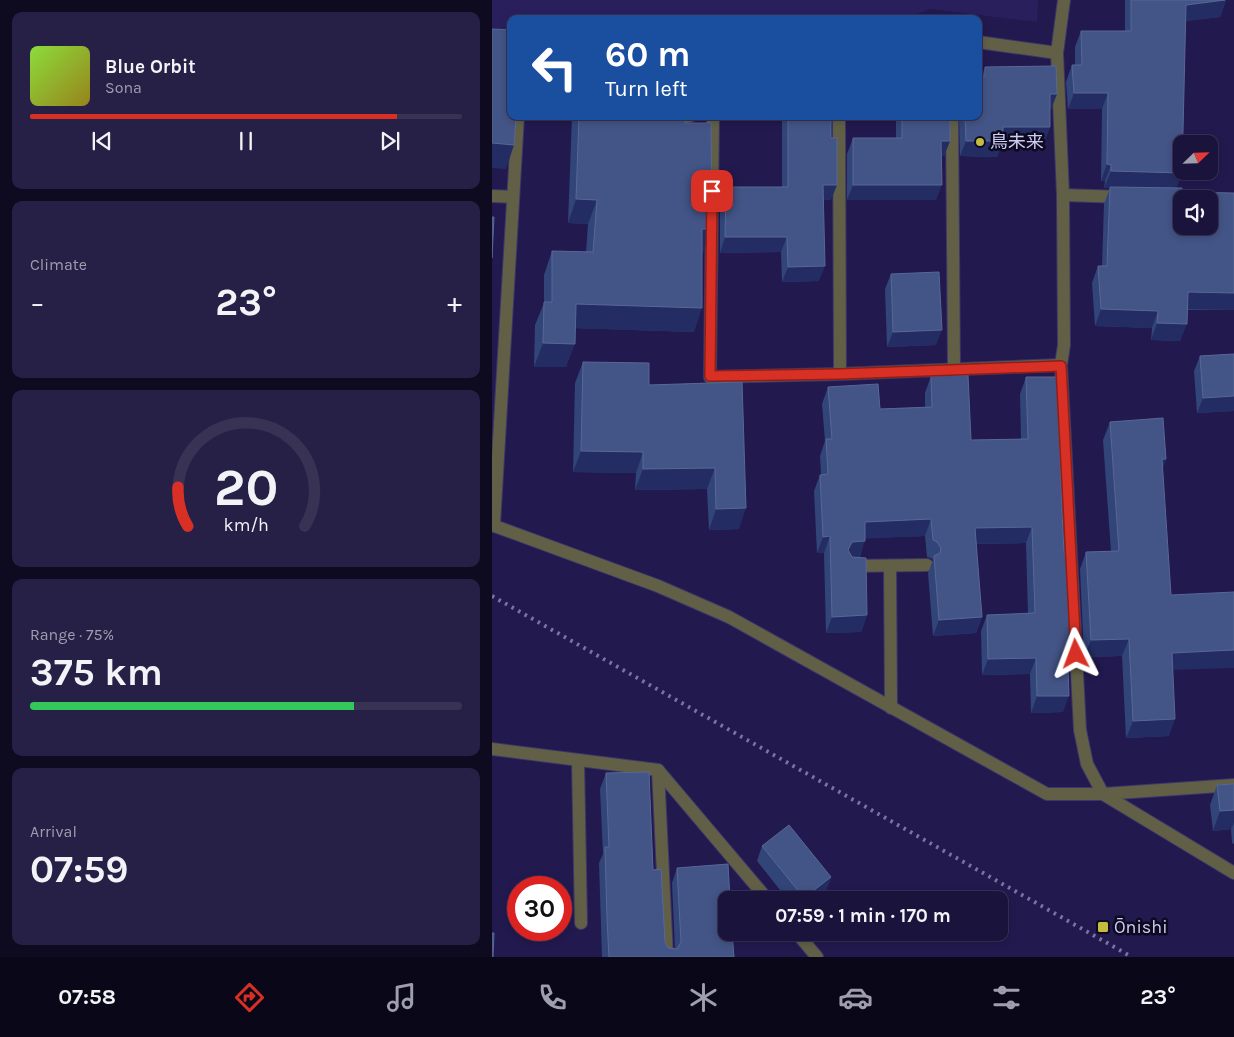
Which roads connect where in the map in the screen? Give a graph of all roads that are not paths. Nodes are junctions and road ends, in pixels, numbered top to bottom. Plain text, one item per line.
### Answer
1 (1064, 0) edge
2 (982, 43) edge
3 (1057, 54) junction
4 (518, 120) edge
5 (713, 120) edge
6 (839, 120) edge
7 (952, 120) edge
8 (1064, 195) junction
9 (492, 196) edge
10 (514, 197) junction
11 (1139, 197) edge
12 (1061, 366) junction
13 (954, 370) junction
14 (840, 374) junction
15 (493, 525) edge
16 (850, 566) edge
17 (890, 566) junction
18 (926, 566) dead end
19 (891, 708) junction
20 (492, 749) edge
21 (578, 760) junction
22 (658, 770) junction
23 (1234, 785) edge
24 (1103, 794) junction
25 (1234, 873) edge
26 (760, 891) edge
27 (582, 923) dead end
28 (804, 941) edge
29 (667, 957) edge
30 (817, 957) edge

1 - 3 street
2 - 3 street
3 - 8 street
4 - 10 street
5 - 14 street
6 - 14 street
7 - 13 street
8 - 11 street
8 - 12 street
9 - 10 street
10 - 15 street
12 - 13 street
12 - 24 street
13 - 14 street
15 - 19 street
16 - 17 street
17 - 18 street
17 - 19 street
19 - 24 street
20 - 21 street
21 - 22 street
21 - 27 street
22 - 26 street
22 - 29 street
23 - 24 street
24 - 25 street
28 - 30 street

